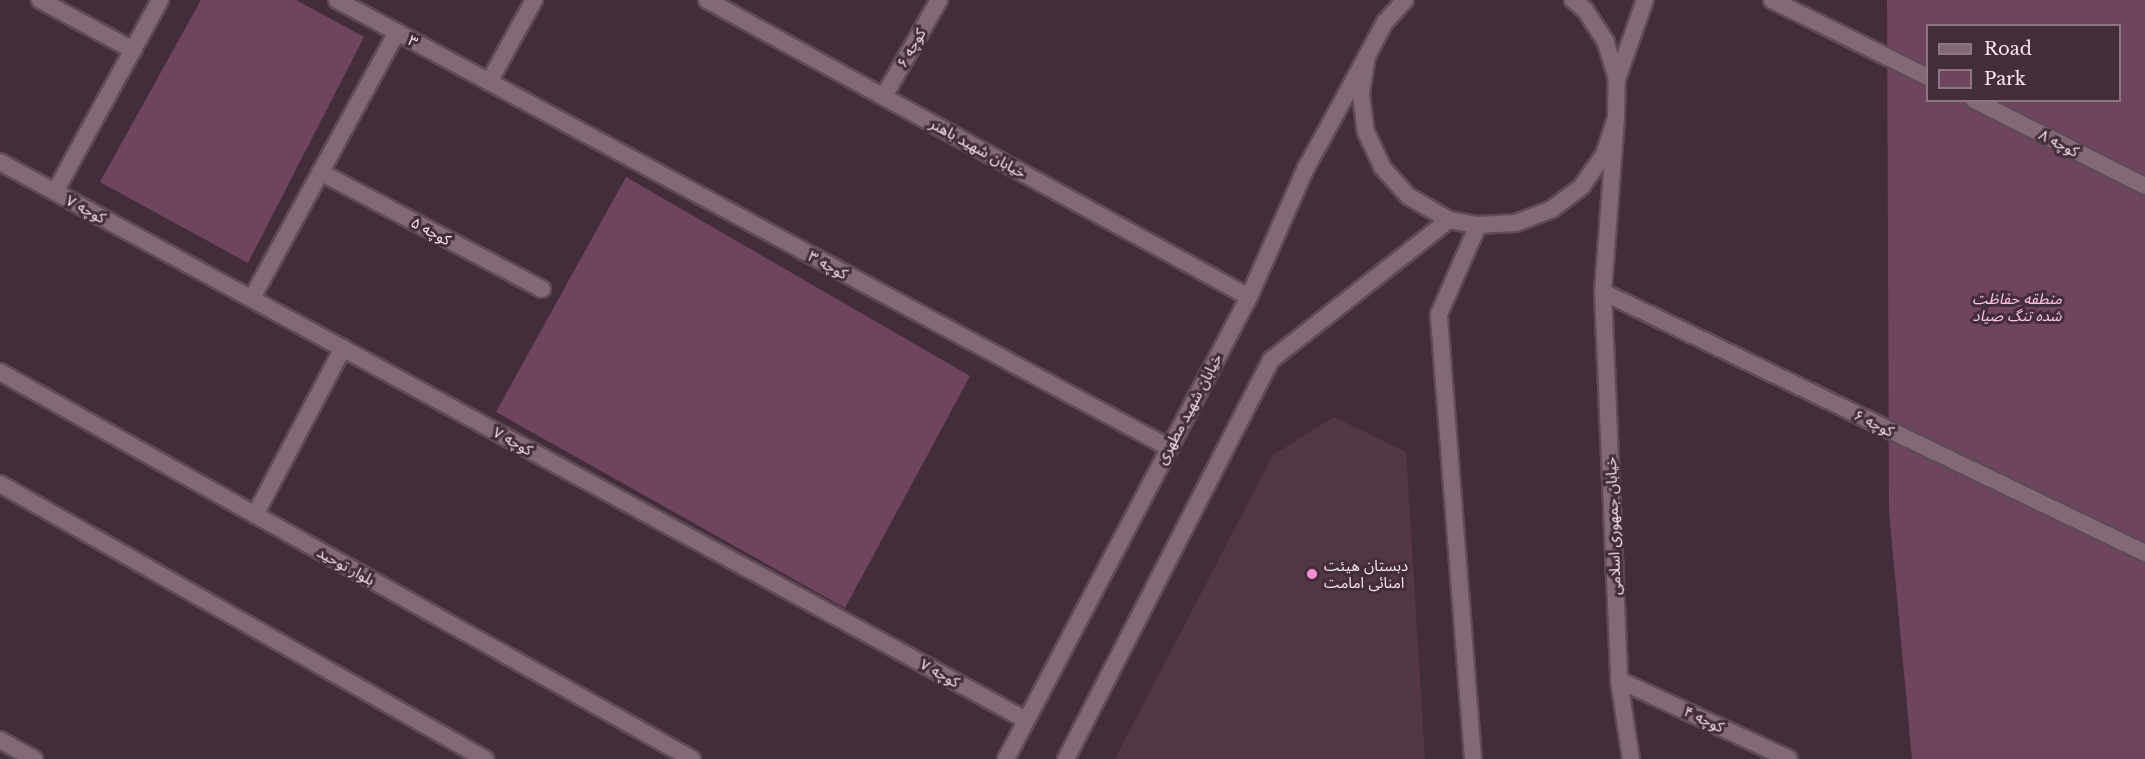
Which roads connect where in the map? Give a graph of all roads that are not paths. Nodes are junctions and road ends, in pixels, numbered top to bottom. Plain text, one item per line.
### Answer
1 (40, 0) edge
2 (160, 0) edge
3 (337, 0) edge
4 (534, 0) edge
5 (707, 0) edge
6 (939, 0) edge
7 (1405, 0) edge
8 (1573, 0) edge
9 (1645, 0) edge
10 (1773, 0) edge
11 (397, 32) junction
12 (133, 50) junction
13 (1367, 56) junction
14 (1926, 76) edge
15 (1617, 79) junction
16 (489, 82) junction
17 (884, 96) junction
18 (1978, 102) edge
19 (1616, 118) junction
20 (0, 162) edge
21 (320, 172) junction
22 (2145, 186) edge
23 (55, 192) junction
24 (1449, 220) junction
25 (1478, 225) junction
26 (542, 289) dead end
27 (1603, 292) junction
28 (1249, 297) junction
29 (252, 298) junction
30 (343, 348) junction
31 (0, 372) edge
32 (1168, 447) junction
33 (0, 484) edge
34 (255, 515) junction
35 (2145, 553) edge
36 (1619, 680) junction
37 (1026, 720) junction
38 (0, 740) edge
39 (34, 759) edge
40 (485, 759) edge
41 (692, 759) edge
42 (1006, 759) edge
43 (1066, 759) edge
44 (1473, 759) edge
45 (1631, 759) edge
46 (1789, 759) edge

1 - 12 street
2 - 12 street
3 - 11 street, ۳
4 - 16 street
5 - 17 street, خیابان شهید باهنر
6 - 17 street, کوچه ۶
7 - 13 street, خیابان شهید مطهری
8 - 15 street
9 - 15 street
10 - 14 street
11 - 16 street, ۳
11 - 21 street
12 - 23 street
13 - 24 street
13 - 28 street, خیابان شهید مطهری
15 - 19 street
16 - 32 street, کوچه ۳
17 - 28 street, خیابان شهید باهنر
18 - 22 street, کوچه ۸
19 - 25 street
19 - 27 street, خیابان جمهوری اسلامی
20 - 23 street, کوچه ۷
21 - 26 street, کوچه ۵
21 - 29 street
23 - 29 street, کوچه ۷
24 - 25 street
24 - 43 street
25 - 44 street
27 - 35 street, کوچه ۶
27 - 36 street, خیابان جمهوری اسلامی
28 - 32 street, خیابان شهید مطهری
29 - 30 street, کوچه ۷
30 - 34 street
30 - 37 street, کوچه ۷
31 - 34 street, بلوار توحید
32 - 37 street, خیابان شهید مطهری
33 - 40 street
34 - 41 street, بلوار توحید
36 - 45 street, خیابان جمهوری اسلامی
36 - 46 street, کوچه ۴
37 - 42 street, خیابان شهید مطهری
38 - 39 street

